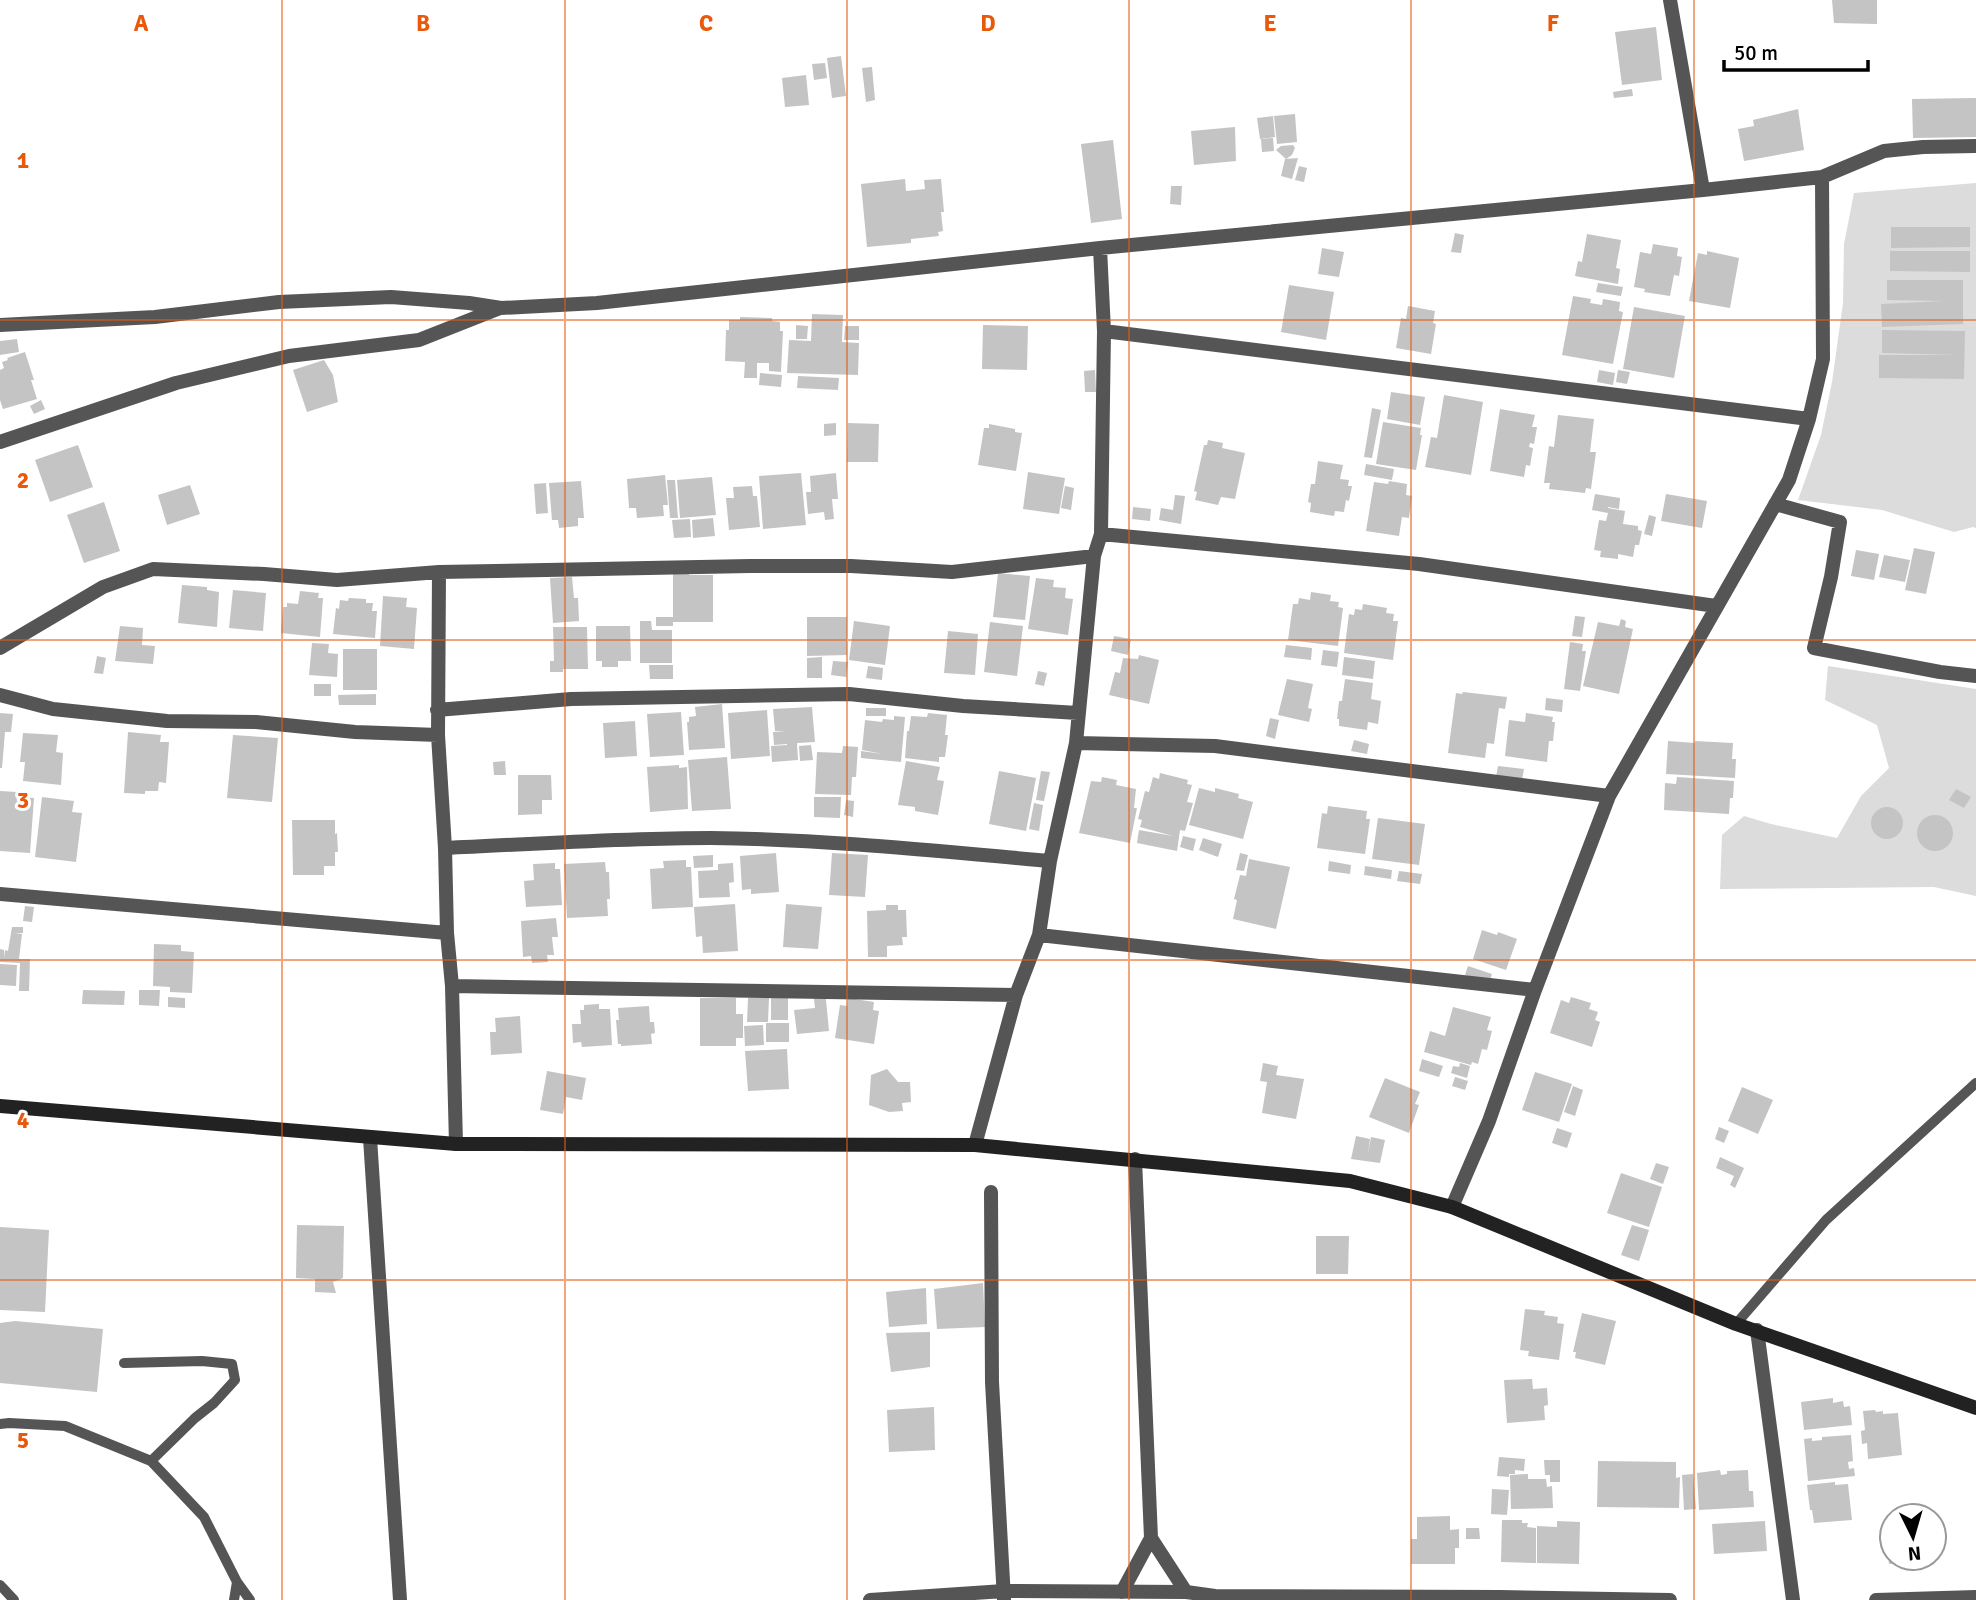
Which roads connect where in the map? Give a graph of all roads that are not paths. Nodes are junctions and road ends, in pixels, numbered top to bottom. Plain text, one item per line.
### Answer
1 (1670, 0) edge
2 (1976, 146) edge
3 (1822, 177) junction
4 (1703, 190) junction
5 (1100, 248) junction
6 (501, 308) junction
7 (0, 325) edge
8 (1104, 331) junction
9 (1809, 419) junction
10 (0, 442) edge
11 (1775, 504) junction
12 (1101, 534) junction
13 (1094, 556) junction
14 (439, 572) junction
15 (1716, 606) junction
16 (0, 648) edge
17 (1976, 676) edge
18 (0, 695) edge
19 (437, 710) junction
20 (1078, 713) junction
21 (438, 735) junction
22 (1076, 743) junction
23 (1609, 796) junction
24 (445, 848) junction
25 (1050, 861) junction
26 (0, 894) edge
27 (447, 933) junction
28 (1039, 935) junction
29 (452, 986) junction
30 (1535, 990) junction
31 (1016, 995) junction
32 (1976, 1083) edge
33 (0, 1106) edge
34 (370, 1138) junction
35 (456, 1144) junction
36 (975, 1145) junction
37 (1135, 1159) junction
38 (991, 1192) dead end
39 (1452, 1207) junction
40 (1736, 1324) junction
41 (1757, 1330) junction
42 (124, 1363) dead end
43 (1976, 1408) edge
44 (0, 1424) edge
45 (151, 1461) junction
46 (1152, 1538) junction
47 (237, 1582) junction
48 (0, 1585) edge
49 (1122, 1592) junction
50 (1185, 1592) junction
51 (1004, 1595) edge
52 (1976, 1597) edge
53 (1215, 1598) edge
54 (1500, 1599) edge
55 (14, 1600) edge
56 (234, 1600) edge
57 (250, 1600) edge
58 (400, 1600) edge
59 (870, 1600) edge
60 (1670, 1600) edge
61 (1793, 1600) edge
62 (1876, 1600) edge

1 - 4 street
2 - 3 street
3 - 4 street
3 - 9 street
4 - 5 street
5 - 6 street
5 - 8 street
6 - 7 street
6 - 10 street
8 - 9 street
8 - 12 street
9 - 11 street
11 - 15 street
11 - 17 street
12 - 13 street
12 - 15 street
13 - 14 street
13 - 20 street
14 - 16 street
14 - 19 street
15 - 23 street
18 - 21 street
19 - 20 street
19 - 21 street
20 - 22 street
21 - 24 street
22 - 23 street
22 - 25 street
23 - 30 street
24 - 25 street
24 - 27 street
25 - 28 street
26 - 27 street
27 - 29 street
28 - 30 street
28 - 31 street
29 - 31 street
29 - 35 street
30 - 39 street
31 - 36 street
32 - 40 lane
33 - 34 street
34 - 35 street
34 - 58 street
35 - 36 street
36 - 37 street
37 - 39 street
37 - 46 street
38 - 51 street
39 - 40 street
40 - 41 street
41 - 43 street
41 - 61 street
42 - 45 lane
44 - 45 lane
45 - 47 lane
46 - 49 street
46 - 50 street
47 - 56 lane
47 - 57 lane
48 - 55 lane
49 - 50 street
49 - 51 street
50 - 53 street
51 - 59 street
52 - 62 street
53 - 54 street
54 - 60 street

